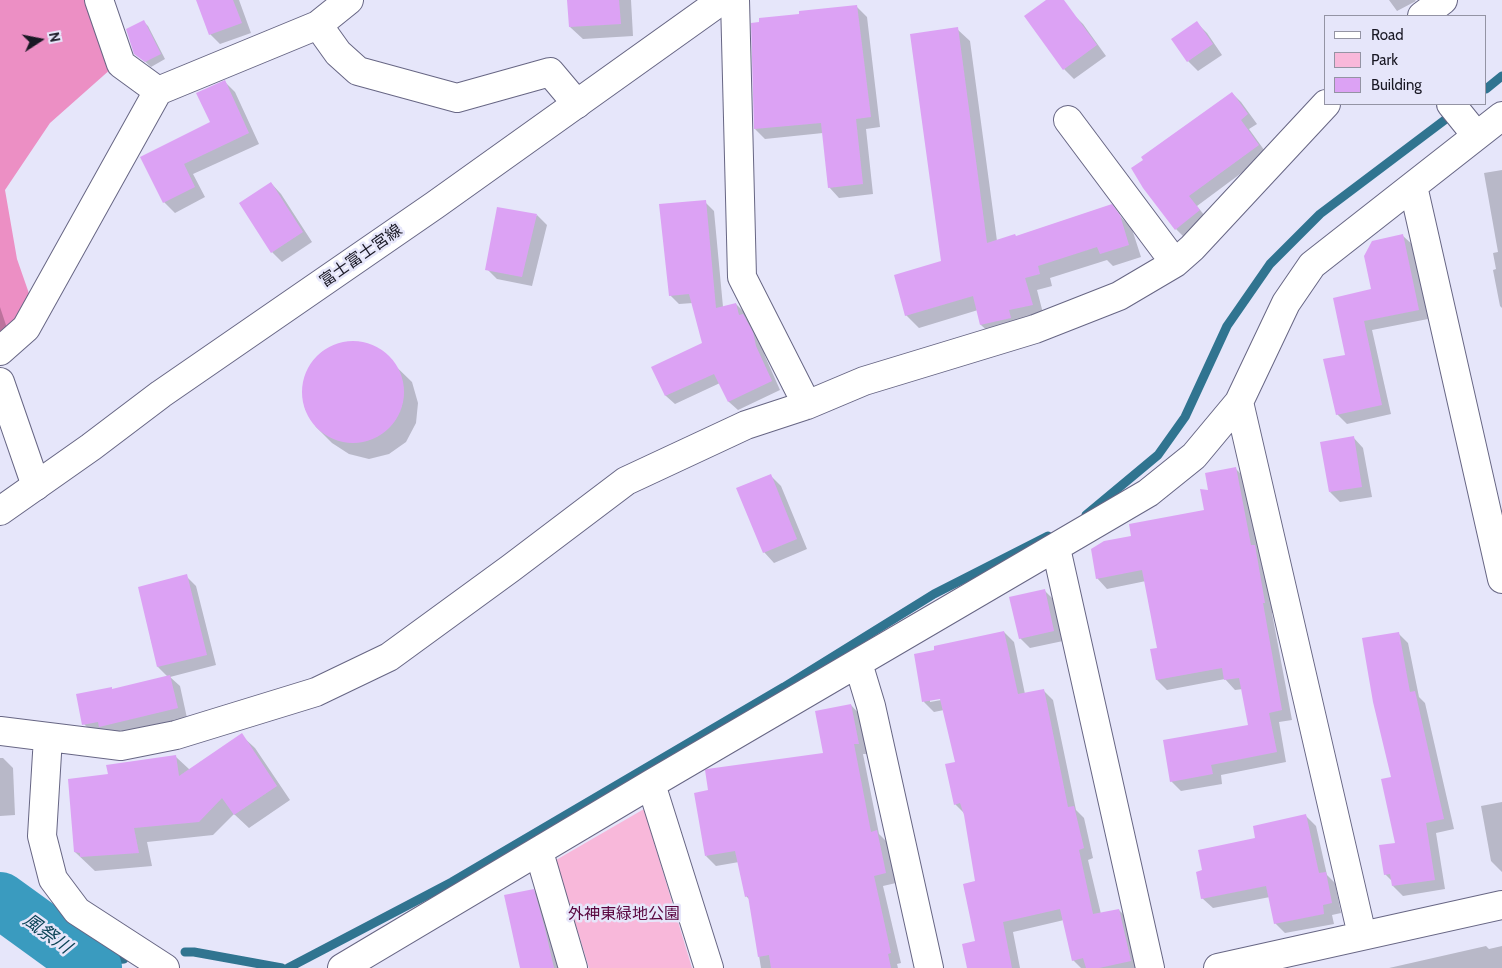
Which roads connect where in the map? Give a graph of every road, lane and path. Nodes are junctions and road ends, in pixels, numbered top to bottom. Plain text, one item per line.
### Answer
1 (98, 0) edge
2 (349, 0) edge
3 (722, 0) edge
4 (735, 0) edge
5 (1443, 0) edge
6 (1423, 15) edge
7 (318, 25) junction
8 (158, 91) junction
9 (576, 104) junction
10 (1325, 105) edge
11 (1452, 105) edge
12 (1502, 116) edge
13 (1068, 120) dead end
14 (1476, 135) junction
15 (1414, 186) junction
16 (1175, 263) junction
17 (0, 351) edge
18 (0, 382) edge
19 (1239, 402) junction
20 (807, 405) junction
21 (36, 486) junction
22 (0, 511) edge
23 (1056, 548) junction
24 (1502, 579) edge
25 (858, 663) junction
26 (0, 731) edge
27 (48, 737) junction
28 (651, 784) junction
29 (538, 852) junction
30 (1502, 904) edge
31 (1362, 935) junction
32 (152, 964) edge
33 (342, 968) edge
34 (574, 968) edge
35 (709, 968) edge
36 (929, 968) edge
37 (1150, 968) edge
38 (1218, 968) edge

1 - 8 street
2 - 7 street
3 - 9 street, 富士富士宮線
4 - 20 street
5 - 6 street
7 - 8 street
7 - 9 street
8 - 17 street
9 - 21 street, 富士富士宮線
10 - 16 street
11 - 14 street
12 - 14 street
13 - 16 street
14 - 15 street
15 - 19 street
15 - 24 street
16 - 20 street
18 - 21 street
19 - 23 street
19 - 31 street
20 - 27 street
21 - 22 street, 富士富士宮線
23 - 25 street
23 - 37 street
25 - 28 street
25 - 36 street
26 - 27 street
27 - 32 street
28 - 29 street
28 - 35 street
29 - 33 street
29 - 34 street
30 - 31 street
31 - 38 street

